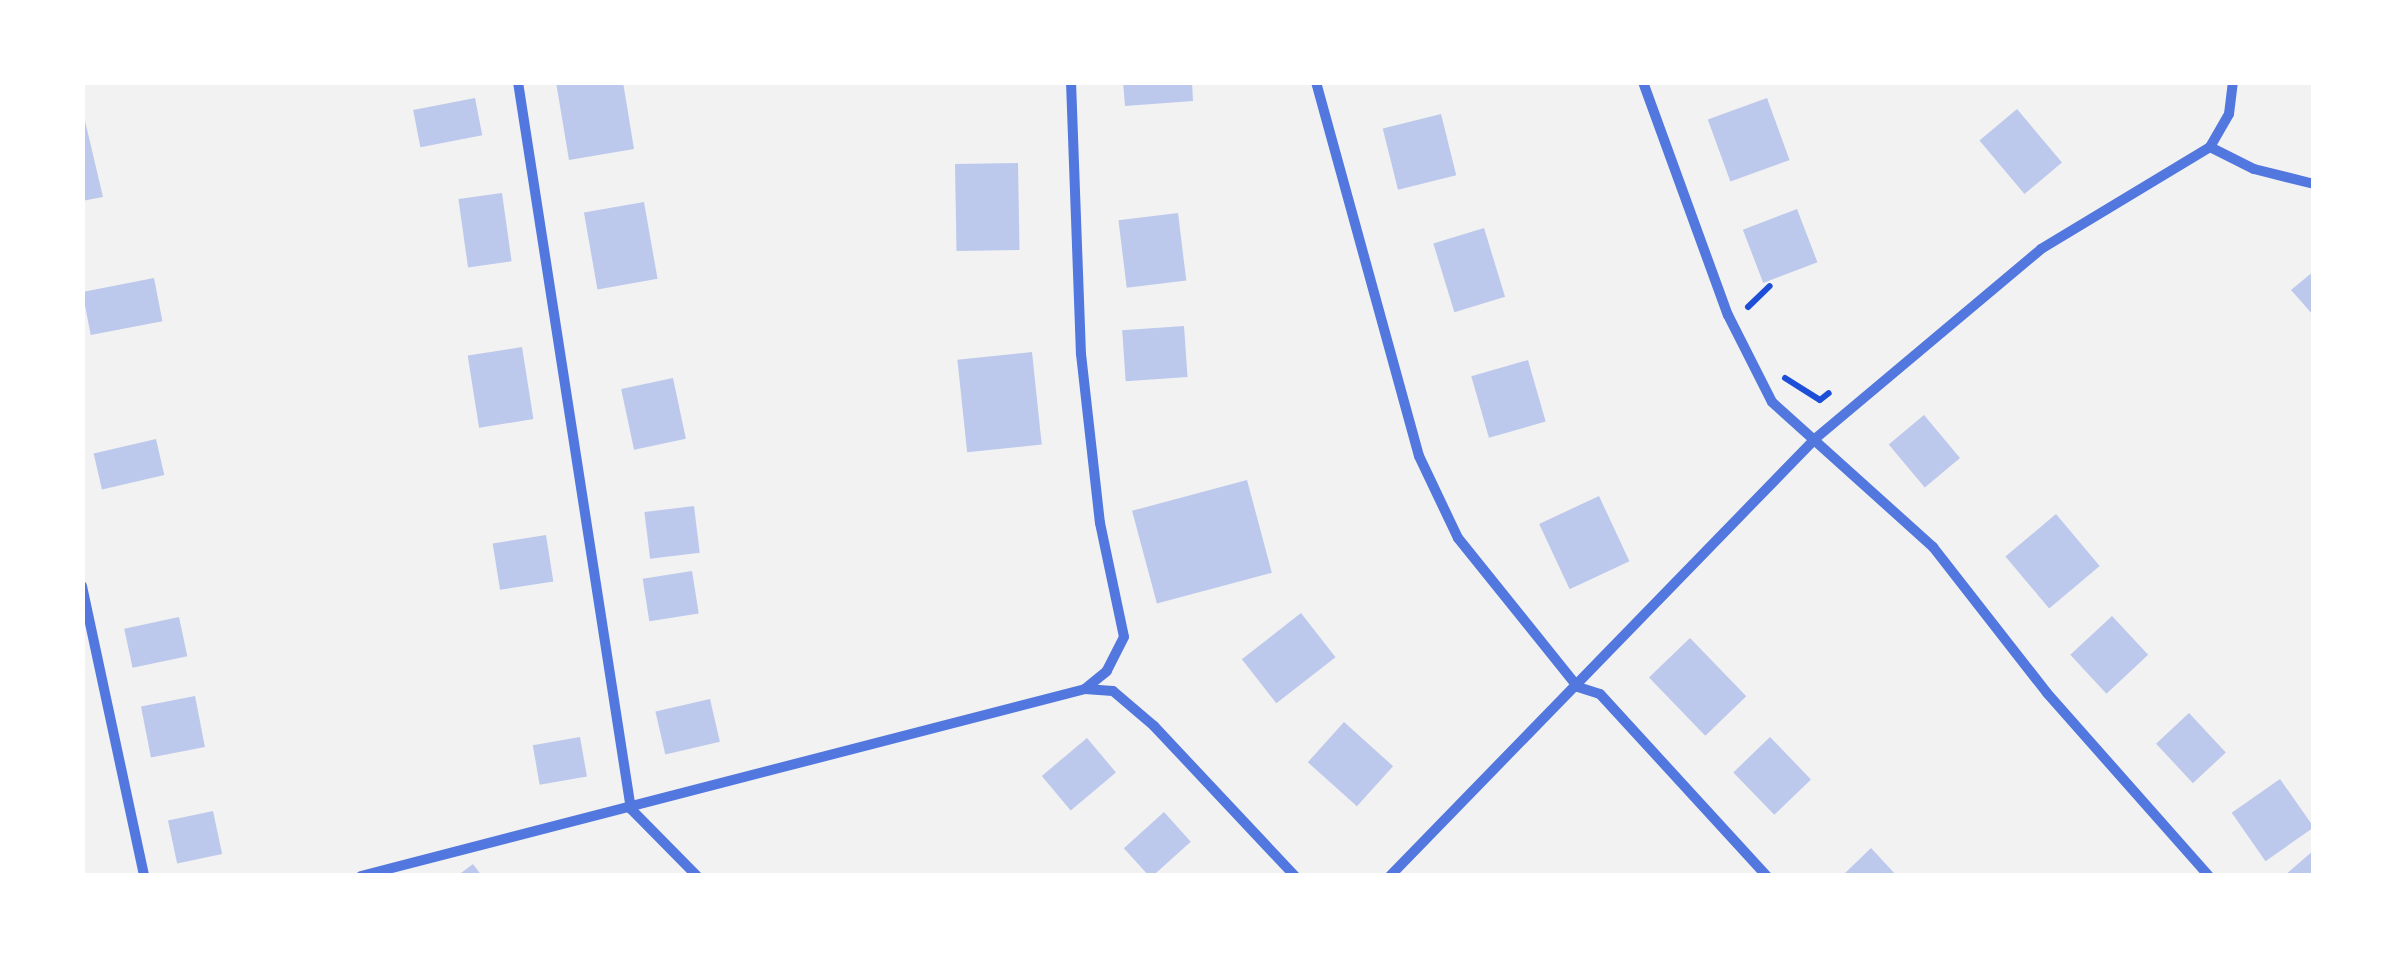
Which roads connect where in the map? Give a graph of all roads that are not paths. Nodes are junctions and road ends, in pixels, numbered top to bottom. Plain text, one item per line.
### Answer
1 (518, 82) edge
2 (1070, 82) edge
3 (1316, 82) edge
4 (1643, 82) edge
5 (2233, 82) edge
6 (2210, 147) junction
7 (2314, 184) edge
8 (1816, 438) junction
9 (82, 586) edge
10 (1578, 687) junction
11 (1086, 690) junction
12 (632, 810) junction
13 (144, 876) edge
14 (361, 876) edge
15 (696, 876) edge
16 (1295, 876) edge
17 (1390, 876) edge
18 (1767, 876) edge
19 (2210, 876) edge

1 - 12 street
2 - 11 street
3 - 10 street
4 - 8 street
5 - 6 street
6 - 7 street
6 - 8 street
8 - 10 street
8 - 19 street
9 - 13 street
10 - 17 street
10 - 18 street
11 - 12 street
11 - 16 street
12 - 14 street
12 - 15 street

